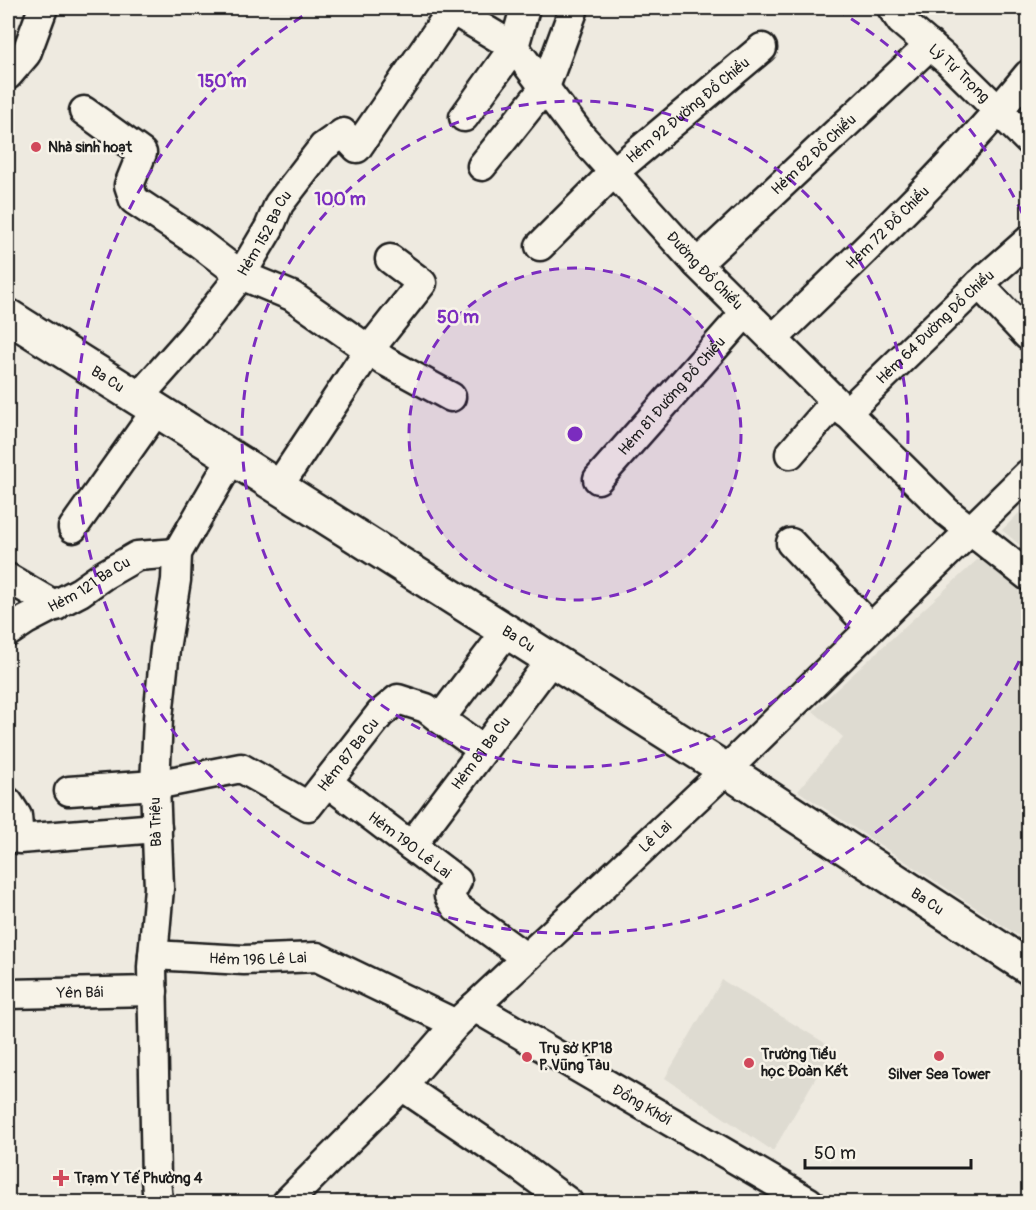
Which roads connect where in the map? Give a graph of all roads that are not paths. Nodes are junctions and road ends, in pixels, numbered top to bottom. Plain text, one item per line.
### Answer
1 (43, 8) edge
2 (525, 8) edge
3 (892, 8) edge
4 (451, 9) edge
5 (573, 11) dead end
6 (930, 45) junction
7 (514, 47) junction
8 (762, 48) dead end
9 (8, 75) edge
10 (1029, 75) edge
11 (545, 87) junction
12 (84, 111) dead end
13 (999, 111) junction
14 (464, 117) dead end
15 (1029, 140) edge
16 (482, 166) dead end
17 (614, 172) junction
18 (1029, 241) edge
19 (540, 246) dead end
20 (390, 260) dead end
21 (697, 264) junction
22 (241, 275) junction
23 (979, 285) junction
24 (746, 312) junction
25 (8, 316) edge
26 (1029, 336) edge
27 (773, 339) junction
28 (369, 350) junction
29 (451, 397) dead end
30 (147, 405) junction
31 (841, 408) junction
32 (790, 454) dead end
33 (232, 458) junction
34 (1029, 474) edge
35 (598, 479) dead end
36 (278, 487) junction
37 (73, 528) dead end
38 (969, 530) junction
39 (791, 543) dead end
40 (177, 553) junction
41 (1029, 576) edge
42 (8, 578) edge
43 (56, 606) junction
44 (870, 627) junction
45 (8, 632) edge
46 (506, 632) junction
47 (550, 660) junction
48 (440, 718) junction
49 (483, 750) junction
50 (726, 770) junction
51 (327, 782) junction
52 (155, 785) junction
53 (69, 791) dead end
54 (8, 802) edge
55 (157, 828) junction
56 (411, 846) junction
57 (153, 955) junction
58 (525, 957) junction
59 (1029, 967) edge
60 (153, 991) junction
61 (8, 994) edge
62 (465, 1015) junction
63 (402, 1086) junction
64 (158, 1203) edge
65 (287, 1203) edge
66 (568, 1203) edge
67 (809, 1203) edge

1 - 9 street
2 - 7 street
3 - 6 street, Lý Tự Trọng
4 - 7 street, Đường Đồ Chiểu
4 - 22 street, Hẻm 152 Ba Cu
5 - 11 street
6 - 13 street, Lý Tự Trọng
6 - 21 street, Hẻm 82 Đồ Chiểu
7 - 11 street, Đường Đồ Chiểu
7 - 14 street
8 - 17 street, Hẻm 92 Đường Đồ Chiểu
10 - 13 street, Hẻm 72 Đồ Chiểu
11 - 16 street
11 - 17 street, Đường Đồ Chiểu
12 - 22 street
13 - 15 street, Lý Tự Trọng
13 - 27 street, Hẻm 72 Đồ Chiểu
17 - 19 street, Hẻm 92 Đường Đồ Chiểu
17 - 21 street, Đường Đồ Chiểu
18 - 23 street, Hẻm 64 Đường Đồ Chiểu
20 - 28 street
21 - 24 street, Đường Đồ Chiểu
22 - 28 street
22 - 30 street, Hẻm 152 Ba Cu
23 - 26 street
23 - 31 street, Hẻm 64 Đường Đồ Chiểu
24 - 27 street, Đường Đồ Chiểu
24 - 35 street, Hẻm 81 Đường Đồ Chiểu
25 - 30 main road, Ba Cu
27 - 31 street, Đường Đồ Chiểu
28 - 29 street
28 - 36 street
30 - 33 main road, Ba Cu
30 - 37 street, Hẻm 152 Ba Cu
31 - 32 street, Hẻm 64 Đường Đồ Chiểu
31 - 38 street, Đường Đồ Chiểu
33 - 36 main road, Ba Cu
33 - 40 street, Bà Triệu
34 - 38 street, Lê Lai
36 - 46 main road, Ba Cu
38 - 41 street, Đường Đồ Chiểu
38 - 44 street, Lê Lai
39 - 44 street
40 - 43 street, Hẻm 121 Ba Cu
40 - 52 street, Bà Triệu
42 - 43 street
43 - 45 street, Hẻm 121 Ba Cu
44 - 50 street, Lê Lai
46 - 47 main road, Ba Cu
46 - 48 street
47 - 49 street, Hẻm 81 Ba Cu
47 - 50 main road, Ba Cu
48 - 49 street
48 - 51 street, Hẻm 87 Ba Cu
49 - 56 street, Hẻm 81 Ba Cu
50 - 58 street, Lê Lai
50 - 59 main road, Ba Cu
51 - 52 street, Hẻm 87 Ba Cu
51 - 56 street, Hẻm 190 Lê Lai
52 - 53 street
52 - 55 street, Bà Triệu
54 - 55 street
55 - 57 street, Bà Triệu
56 - 58 street, Hẻm 190 Lê Lai
57 - 60 street, Bà Triệu
57 - 62 street, Hẻm 196 Lê Lai
58 - 62 street, Lê Lai
60 - 61 street, Yên Bái
60 - 64 street, Bà Triệu
62 - 63 street, Lê Lai
62 - 67 street, Đồng Khởi
63 - 65 street, Lê Lai
63 - 66 street

